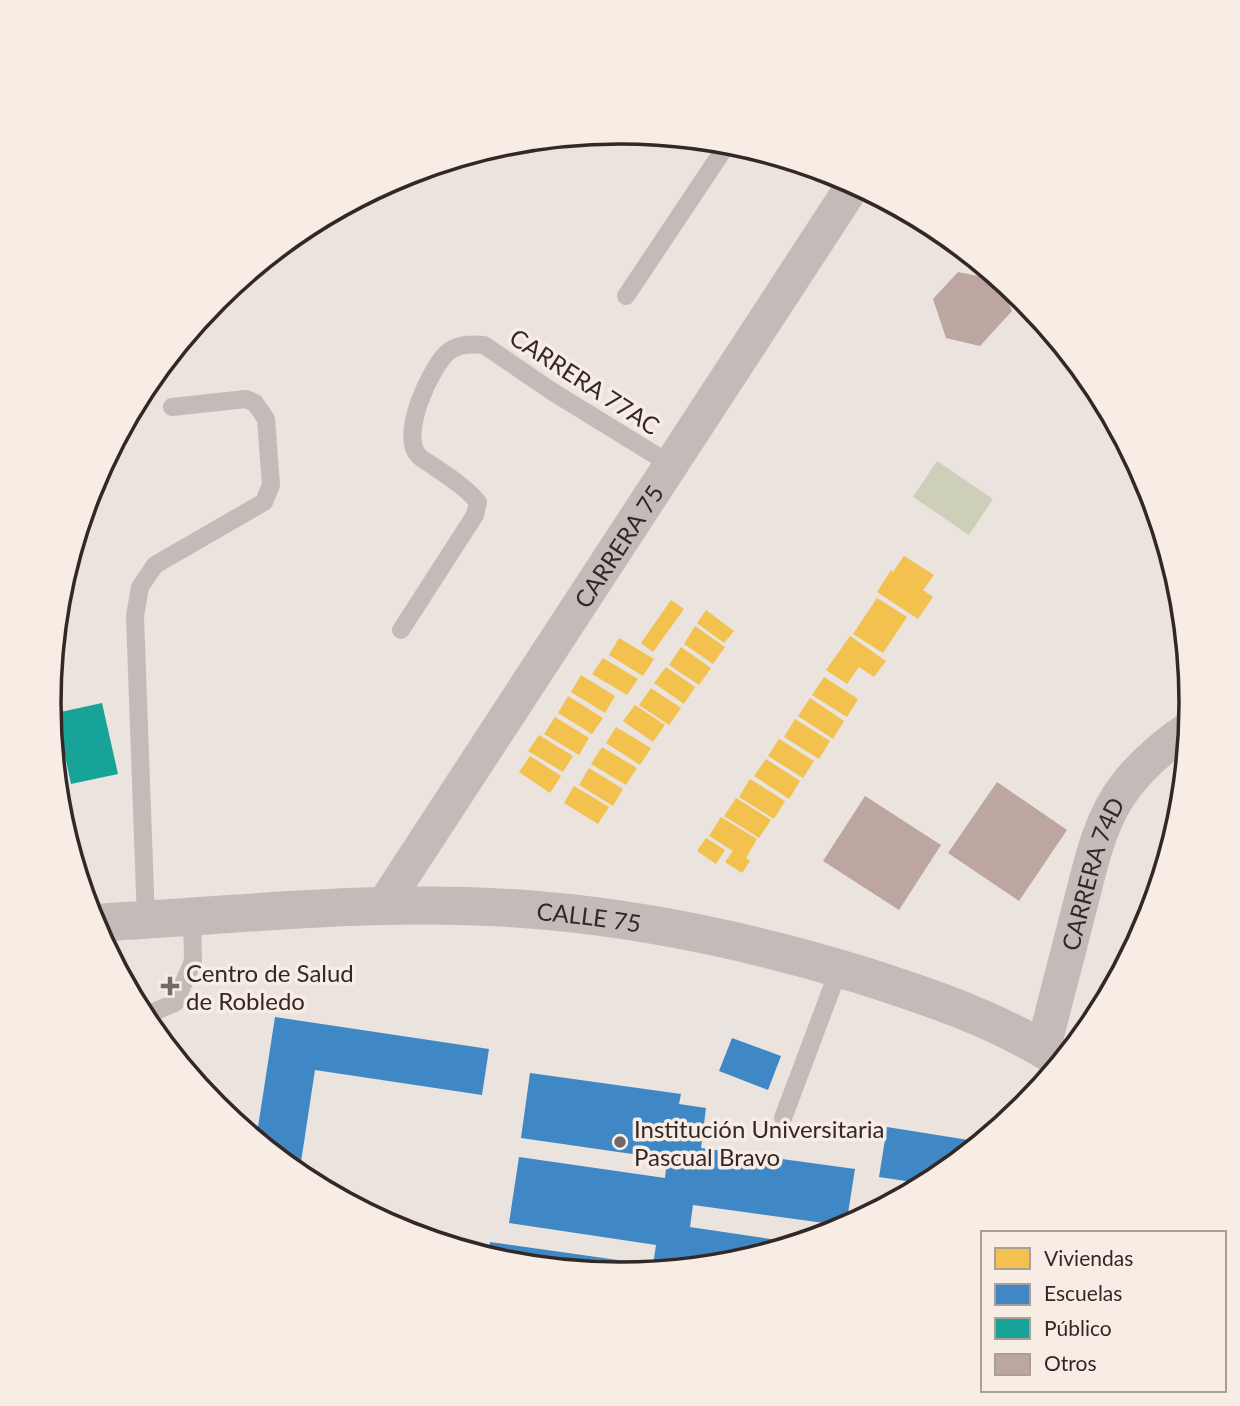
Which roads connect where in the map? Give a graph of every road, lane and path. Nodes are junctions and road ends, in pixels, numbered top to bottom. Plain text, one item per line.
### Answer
1 (721, 154) edge
2 (848, 193) edge
3 (626, 296) dead end
4 (172, 407) dead end
5 (670, 464) junction
6 (401, 630) dead end
7 (1178, 736) edge
8 (383, 906) junction
9 (192, 917) junction
10 (146, 920) junction
11 (106, 922) edge
12 (839, 969) junction
13 (154, 1012) edge
14 (1052, 1055) edge
15 (783, 1118) dead end

1 - 3 lane
2 - 5 street, CARRERA 75
4 - 10 lane
5 - 6 lane, CARRERA 77AC
5 - 8 street, CARRERA 75
7 - 14 street, CARRERA 74D
8 - 9 street, CALLE 75
8 - 12 street, CALLE 75
9 - 10 street, CALLE 75
9 - 13 lane
10 - 11 street, CALLE 75
12 - 14 street, CALLE 75
12 - 15 lane

